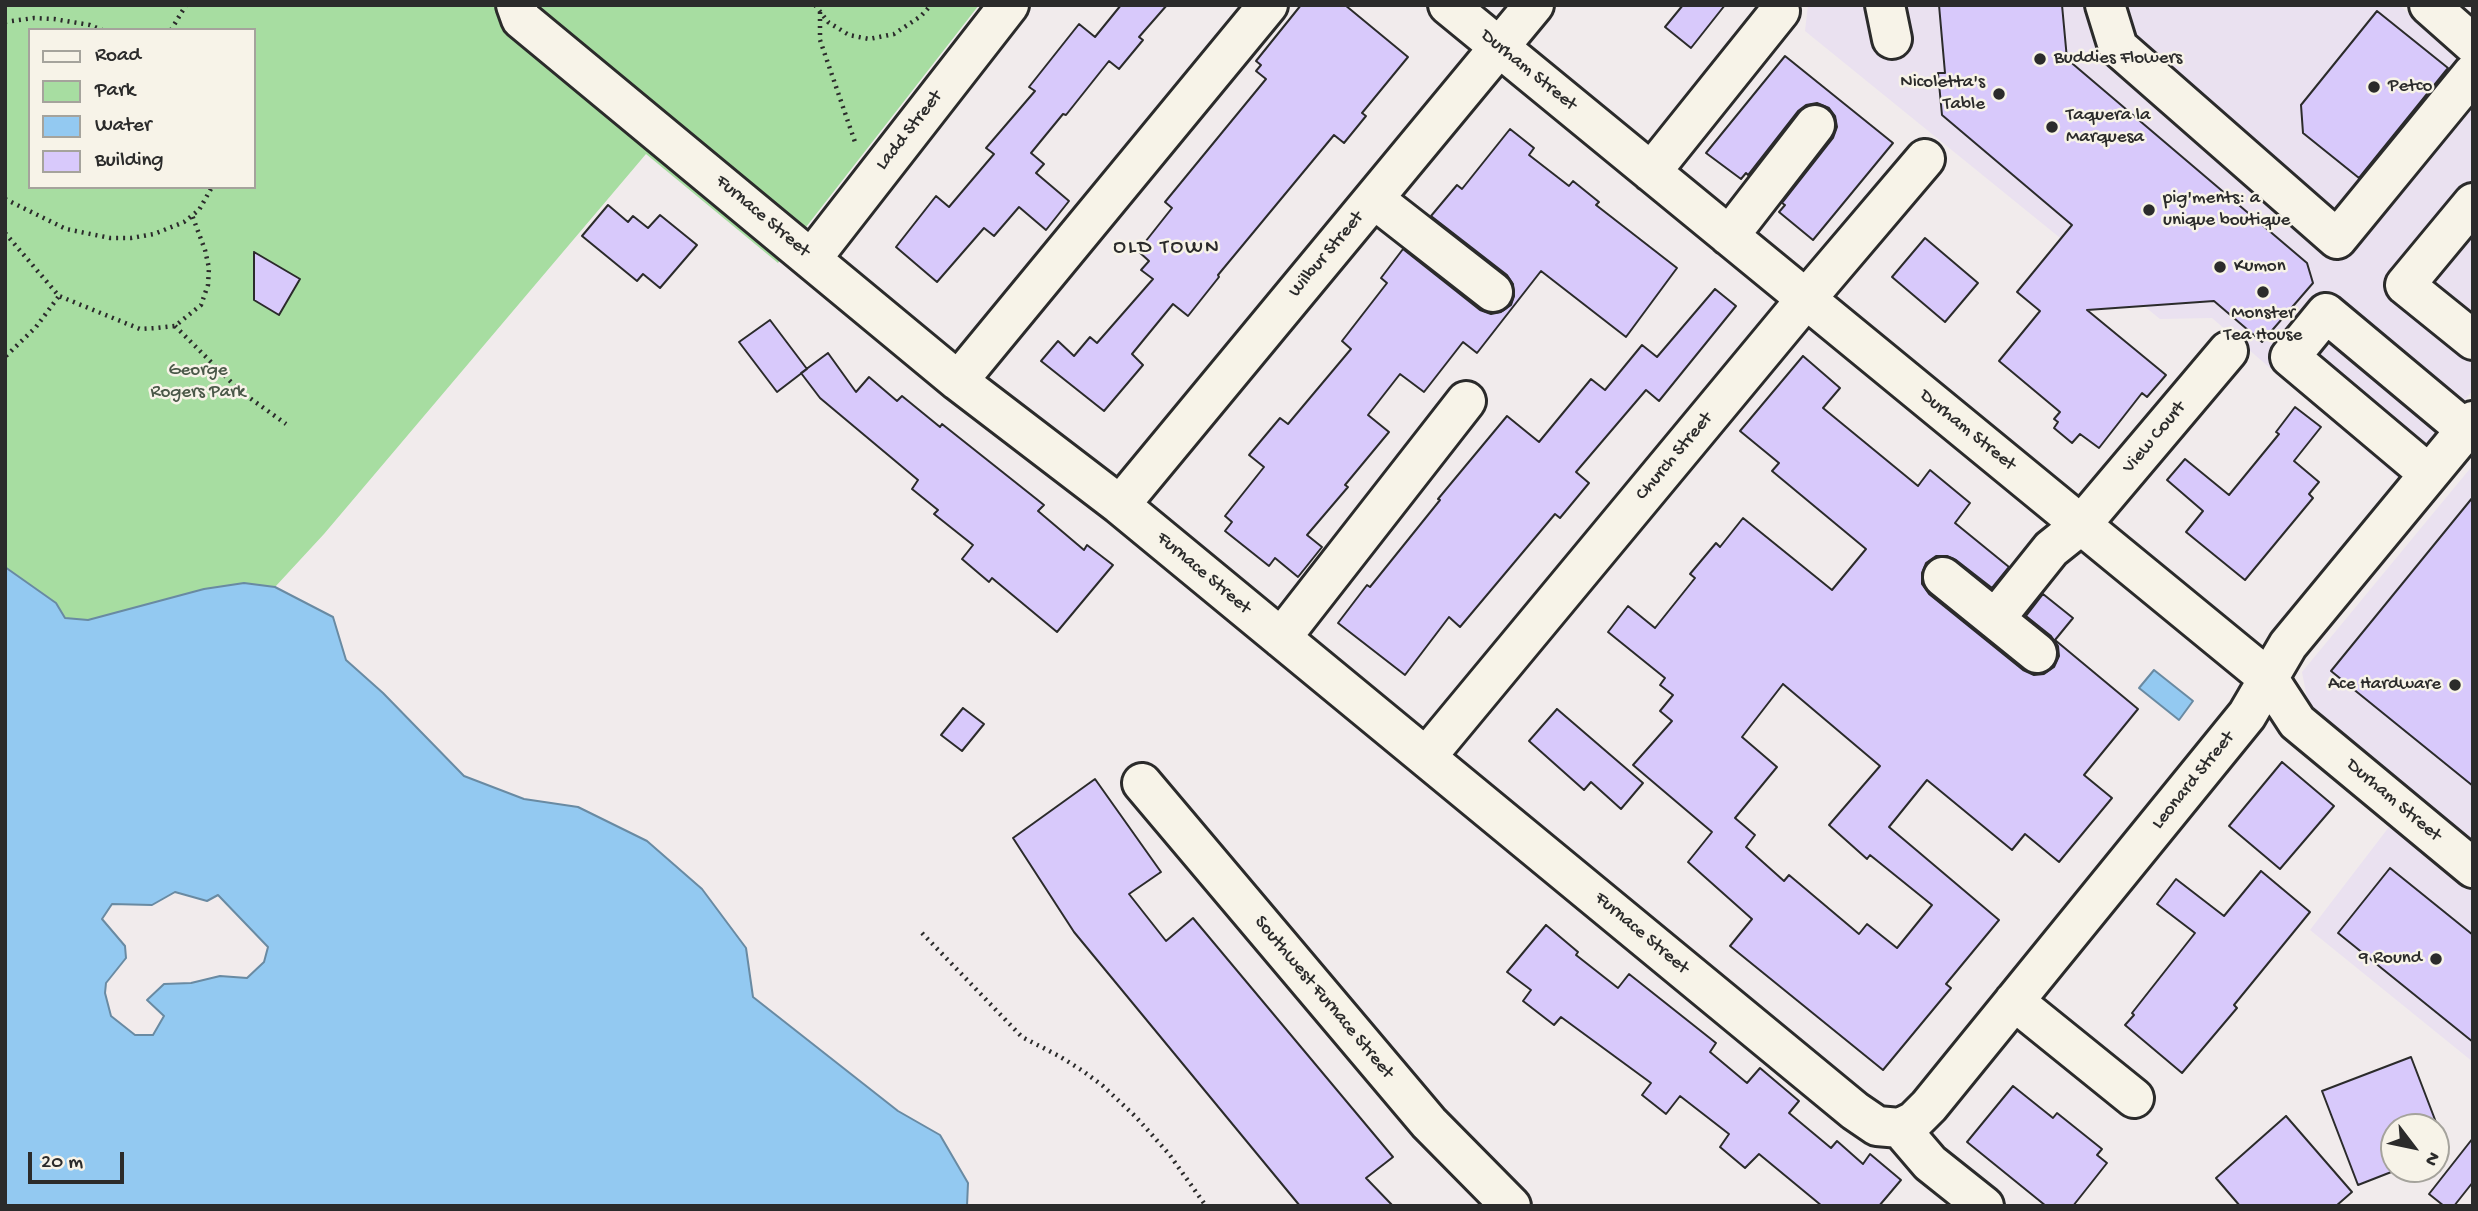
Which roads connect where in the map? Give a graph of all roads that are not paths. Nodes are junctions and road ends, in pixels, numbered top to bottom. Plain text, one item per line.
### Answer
1 (1009, 5) edge
2 (1268, 5) edge
3 (1448, 5) edge
4 (1534, 5) edge
5 (2105, 5) edge
6 (2429, 5) edge
7 (1780, 11) dead end
8 (519, 12) edge
9 (2473, 44) edge
10 (1500, 47) junction
11 (2473, 73) edge
12 (1815, 125) dead end
13 (1925, 159) dead end
14 (1651, 172) junction
15 (1374, 199) junction
16 (2473, 203) edge
17 (1729, 236) junction
18 (812, 258) junction
19 (1493, 292) dead end
20 (1806, 299) junction
21 (2473, 340) edge
22 (2228, 351) dead end
23 (958, 381) junction
24 (1466, 401) dead end
25 (2469, 425) edge
26 (2429, 474) junction
27 (1120, 505) junction
28 (2081, 525) junction
29 (1943, 577) dead end
30 (1995, 619) junction
31 (1281, 638) junction
32 (2037, 653) dead end
33 (2269, 679) junction
34 (1426, 757) junction
35 (1142, 783) dead end
36 (2473, 867) edge
37 (2014, 1001) junction
38 (2134, 1098) dead end
39 (1899, 1128) junction
40 (1511, 1206) edge
41 (1983, 1206) edge

1 - 18 street, Ladd Street
2 - 23 street
3 - 10 street, Durham Street
4 - 10 street, Wilbur Street
5 - 11 street
6 - 9 street
7 - 14 street
8 - 18 street, Furnace Street
10 - 14 street, Durham Street
10 - 15 street, Wilbur Street
12 - 17 street
13 - 20 street, Church Street
14 - 17 street, Durham Street
15 - 19 street
15 - 27 street, Wilbur Street
16 - 21 street
17 - 20 street, Durham Street
18 - 23 street, Furnace Street
20 - 28 street, Durham Street
20 - 34 street, Church Street
22 - 28 street, View Court
23 - 27 street, Furnace Street
24 - 31 street
25 - 26 street, Leonard Street
25 - 26 street
26 - 33 street, Leonard Street
27 - 31 street, Furnace Street
28 - 30 street, View Court
28 - 33 street, Durham Street
29 - 30 street
30 - 32 street
31 - 34 street, Furnace Street
33 - 36 street, Durham Street
33 - 37 street, Leonard Street
34 - 39 street, Furnace Street
35 - 40 street, Southwest Furnace Street
37 - 38 street
37 - 39 street, Leonard Street
39 - 41 street

